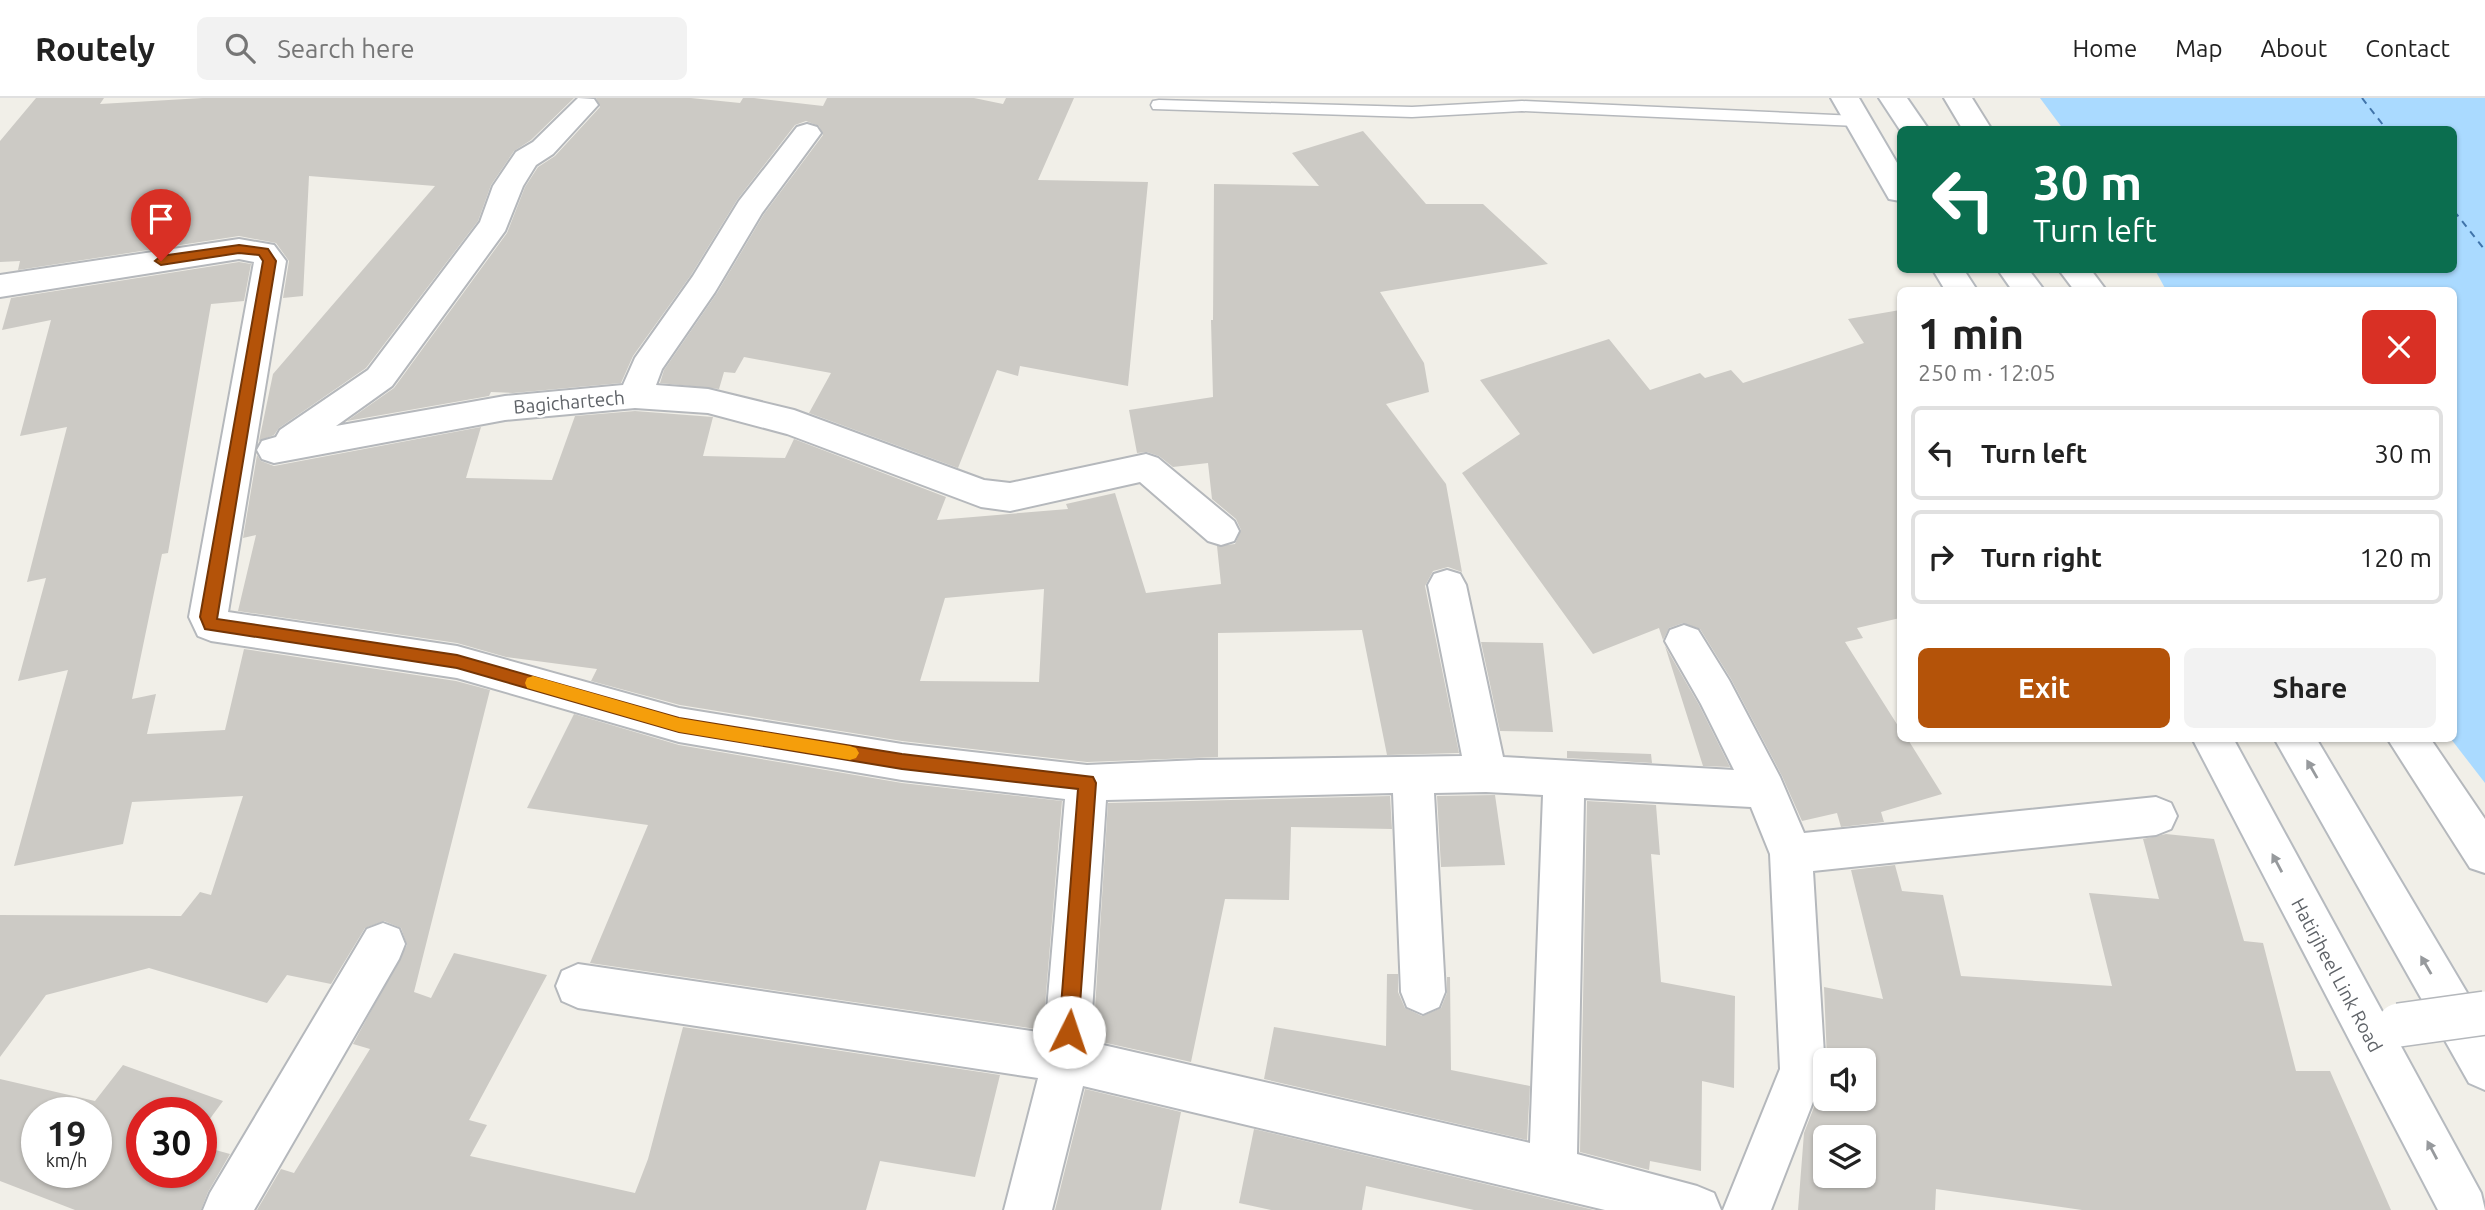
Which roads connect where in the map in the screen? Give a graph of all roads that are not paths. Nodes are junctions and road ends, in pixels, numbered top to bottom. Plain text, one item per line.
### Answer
1 (1893, 98) edge
2 (1958, 98) edge
3 (1515, 102) edge
4 (584, 105) dead end
5 (1159, 105) dead end
6 (1851, 109) edge
7 (1912, 126) edge
8 (1976, 126) edge
9 (807, 133) dead end
10 (1897, 187) edge
11 (0, 286) edge
12 (635, 396) junction
13 (275, 450) junction
14 (234, 475) junction
15 (1221, 531) dead end
16 (1447, 585) dead end
17 (1684, 641) dead end
18 (2214, 742) edge
19 (2296, 742) edge
20 (2410, 742) edge
21 (1486, 774) junction
22 (1413, 775) junction
23 (1564, 779) junction
24 (1087, 783) junction
25 (1765, 790) junction
26 (2156, 816) dead end
27 (1791, 854) junction
28 (2485, 854) edge
29 (383, 944) dead end
30 (579, 986) dead end
31 (1423, 992) dead end
32 (2485, 1013) edge
33 (2399, 1025) dead end
34 (1066, 1059) junction
35 (2485, 1067) edge
36 (1553, 1172) junction
37 (226, 1210) edge
38 (1028, 1210) edge
39 (1698, 1210) edge
40 (1747, 1210) edge
41 (2464, 1210) edge

1 - 7 street
2 - 8 street
3 - 5 lane
3 - 6 lane
4 - 13 street, Bagichartech
6 - 10 street
9 - 12 street, Bagichartech
11 - 14 street
12 - 13 street, Bagichartech
12 - 15 street
13 - 14 street, Bagichartech
14 - 24 street
16 - 21 street
17 - 25 street
41 -> 18 street, Hatirjheel Link Road
35 -> 19 street
20 - 28 street
21 - 22 street
21 - 23 street
22 - 24 street
22 - 31 street
23 - 25 street
23 - 36 street
24 - 34 street
25 - 27 street
26 - 27 street
27 - 40 street
29 - 37 street
30 - 34 street
32 - 33 street, bridge
34 - 36 street
34 - 38 street
36 - 39 street

